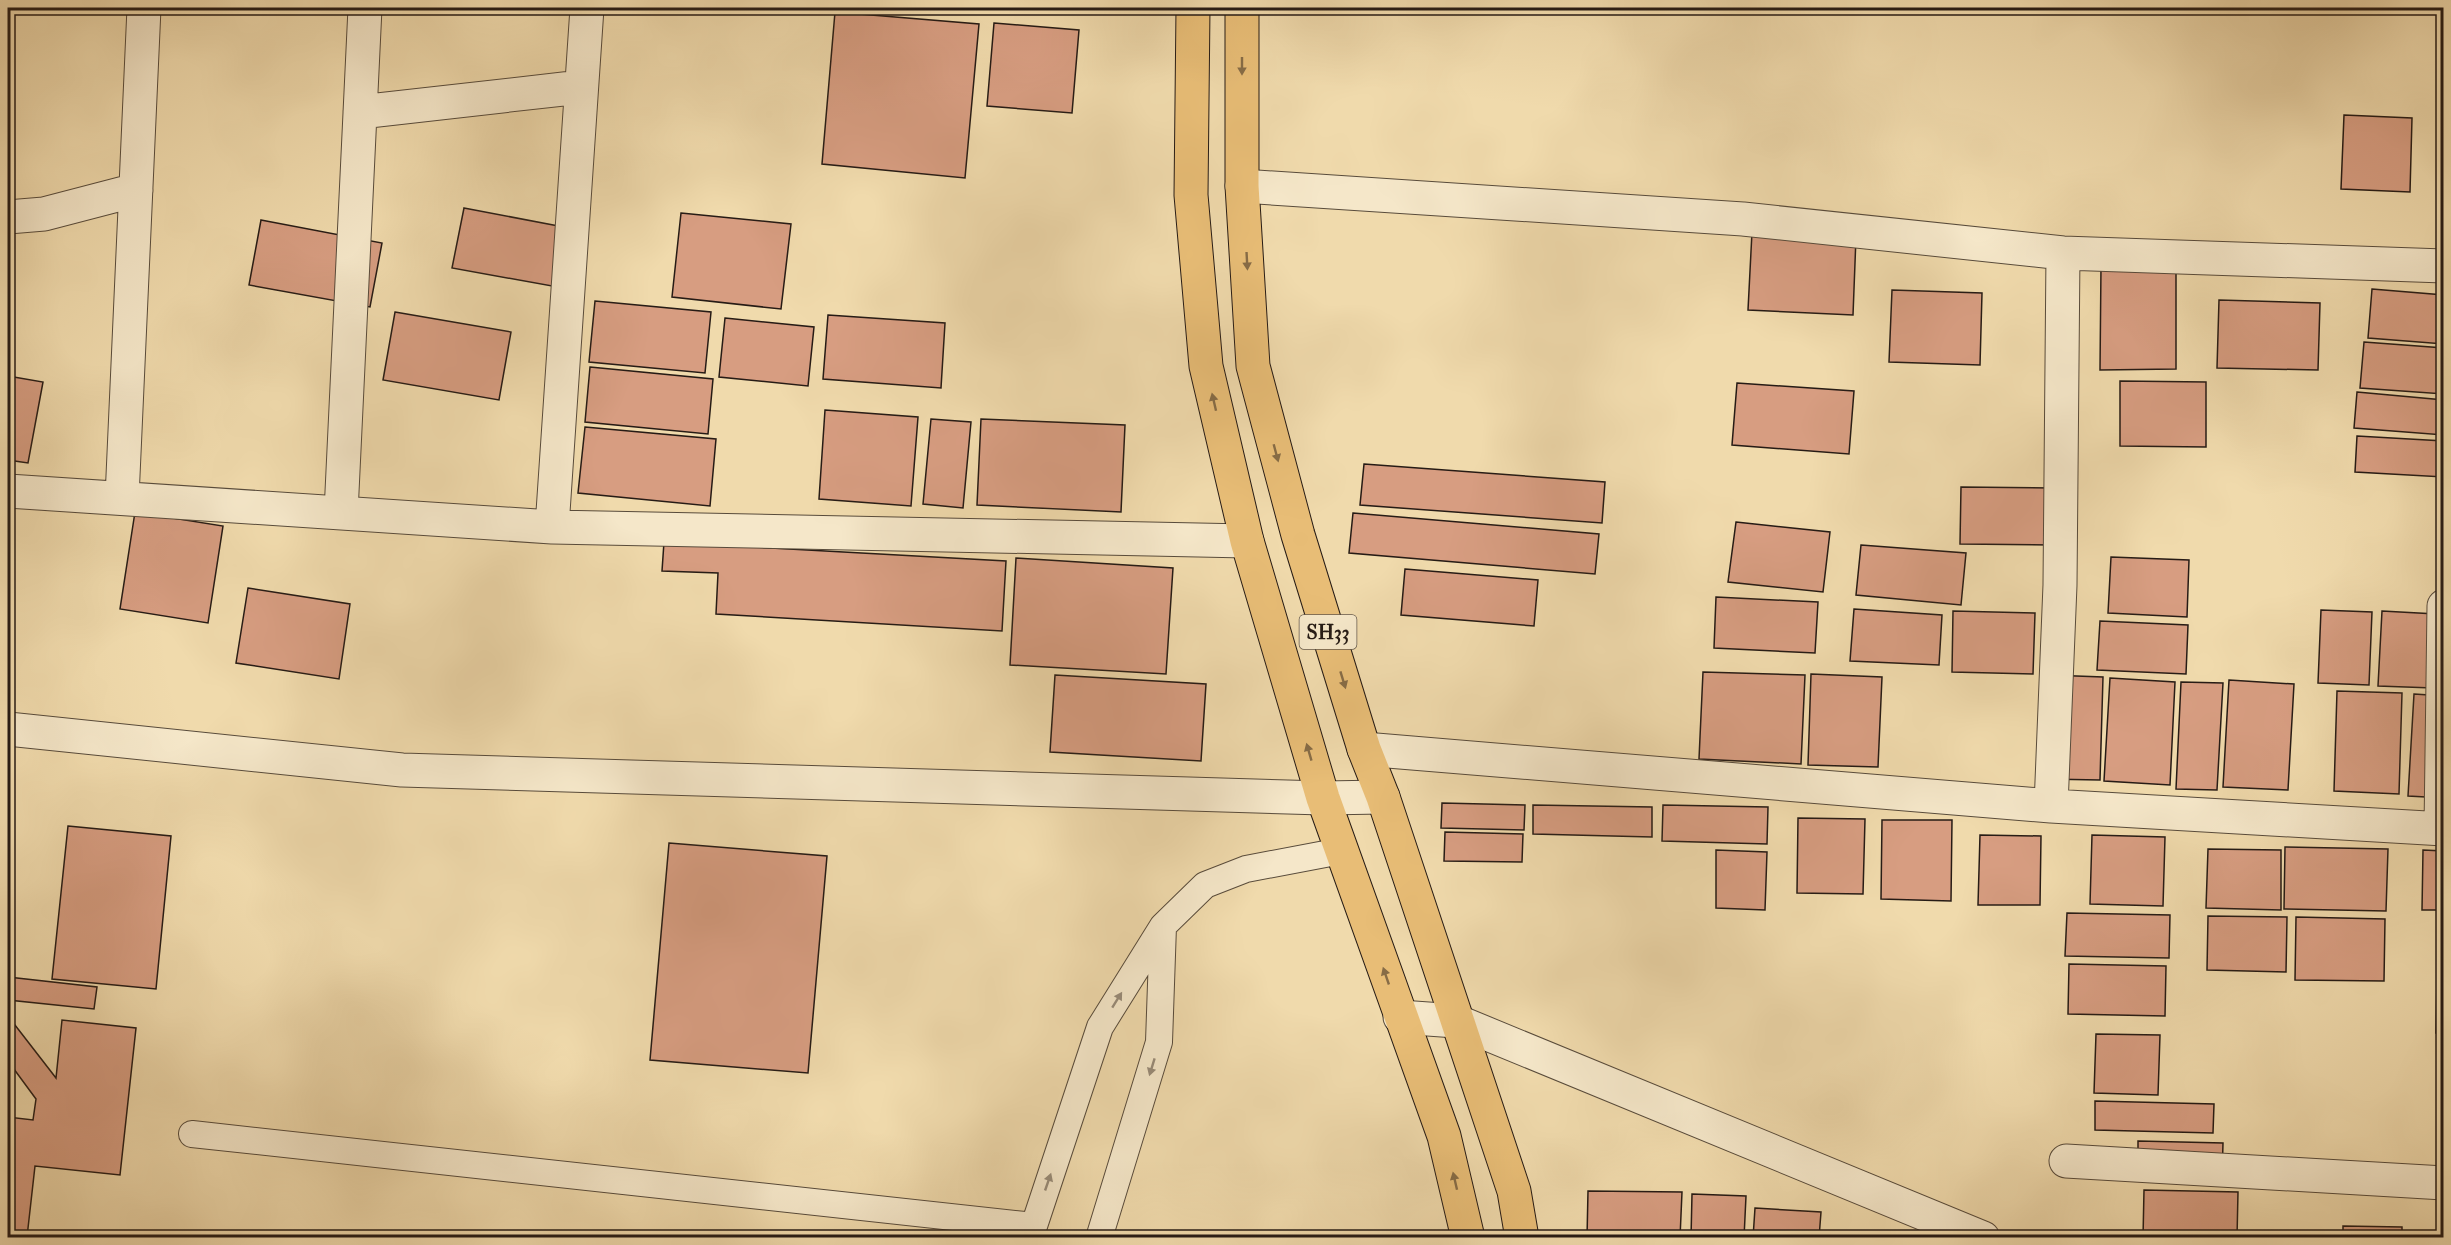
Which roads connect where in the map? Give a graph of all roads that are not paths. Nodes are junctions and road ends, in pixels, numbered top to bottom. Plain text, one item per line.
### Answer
1 (144, 8) edge
2 (365, 8) edge
3 (587, 8) edge
4 (1193, 8) edge
5 (1242, 8) edge
6 (581, 87) junction
7 (360, 112) junction
8 (1242, 186) junction
9 (136, 190) junction
10 (8, 217) edge
11 (2063, 253) junction
12 (2444, 266) edge
13 (8, 491) edge
14 (122, 498) junction
15 (341, 513) junction
16 (552, 527) junction
17 (1247, 541) junction
18 (2444, 606) edge
19 (8, 729) edge
20 (1364, 749) junction
21 (1383, 797) junction
22 (1323, 798) junction
23 (2051, 806) junction
24 (2442, 829) edge
25 (1341, 851) junction
26 (1163, 926) junction
27 (1400, 1017) junction
28 (1456, 1021) junction
29 (192, 1134) dead end
30 (2066, 1161) dead end
31 (2444, 1183) edge
32 (1032, 1232) edge
33 (1099, 1238) edge
34 (1468, 1238) edge
35 (1522, 1238) edge
36 (1983, 1238) edge

1 - 9 street
2 - 7 street
3 - 6 street
17 -> 4 main road, SH33
5 -> 8 main road, SH33
6 - 7 street
6 - 16 street
7 - 15 street
8 - 11 street
8 -> 20 main road, SH33
9 - 10 street
9 - 14 street
11 - 12 street
11 - 23 street
13 - 14 street
14 - 15 street
15 - 16 street
16 - 17 street
22 -> 17 main road, SH33
18 - 24 street
19 - 22 street
20 - 21 main road, SH33
20 - 23 street
21 - 22 street
21 - 28 main road, SH33
22 - 25 main road, SH33
23 - 24 street
25 - 26 lane
27 -> 25 main road, SH33
32 -> 26 lane
26 -> 33 lane
27 - 28 street
34 -> 27 main road, SH33
28 - 35 main road, SH33
28 - 36 street
29 - 32 lane
30 - 31 street

